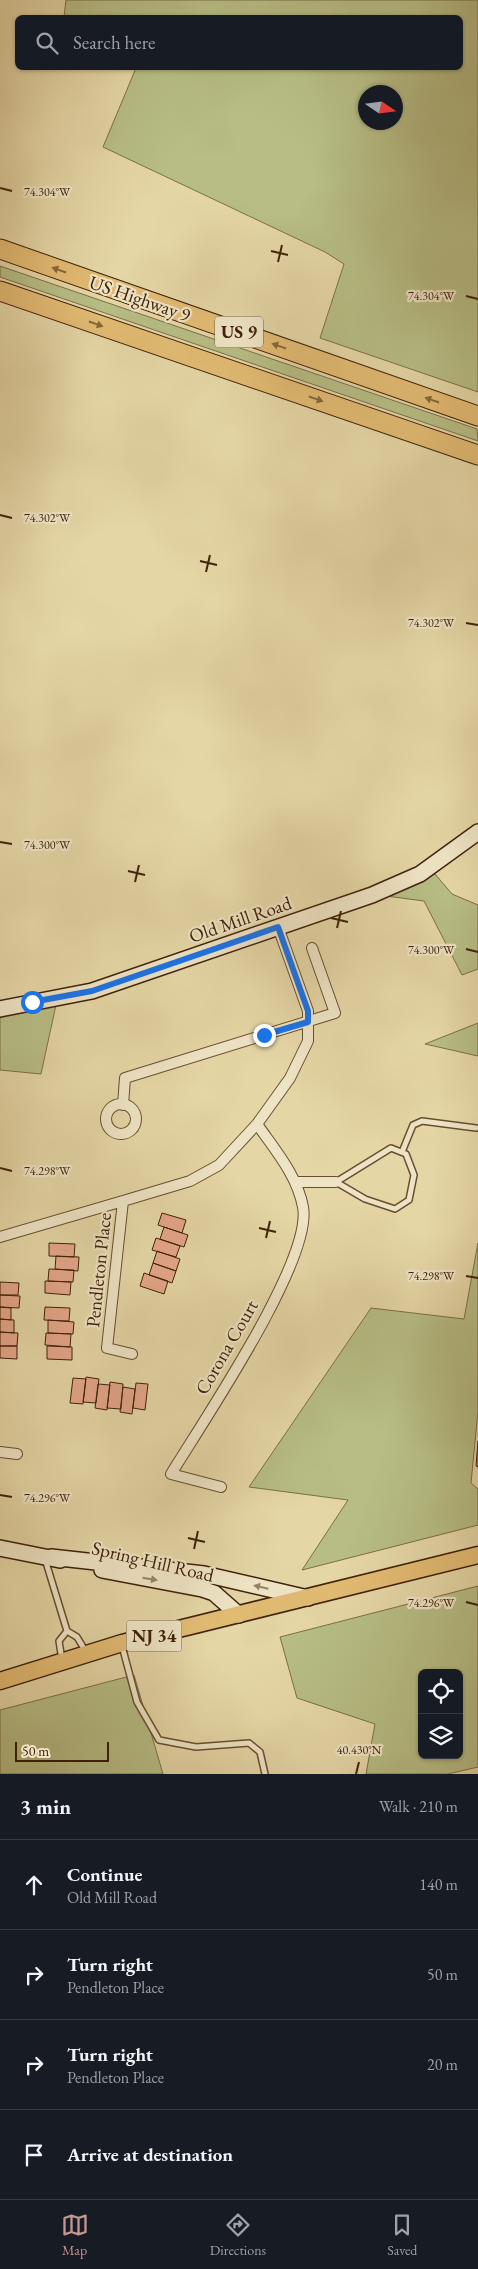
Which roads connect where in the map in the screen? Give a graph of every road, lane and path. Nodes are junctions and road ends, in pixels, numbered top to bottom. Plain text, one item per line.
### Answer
1 (0, 249) edge
2 (0, 291) edge
3 (478, 416) edge
4 (478, 455) edge
5 (478, 832) edge
6 (278, 927) junction
7 (312, 948) dead end
8 (0, 1009) edge
9 (308, 1022) junction
10 (124, 1105) dead end
11 (257, 1124) junction
12 (476, 1128) dead end
13 (402, 1152) junction
14 (295, 1182) junction
15 (336, 1182) junction
16 (123, 1201) junction
17 (0, 1237) edge
18 (132, 1354) dead end
19 (0, 1452) edge
20 (17, 1454) dead end
21 (221, 1487) dead end
22 (0, 1548) edge
23 (478, 1555) edge
24 (47, 1557) junction
25 (309, 1598) junction
26 (239, 1615) junction
27 (67, 1631) junction
28 (122, 1643) junction
29 (87, 1654) junction
30 (62, 1662) junction
31 (0, 1681) edge
32 (264, 1774) edge

3 -> 1 highway, US Highway 9 / US 9
2 -> 4 highway, US Highway 9 / US 9
5 - 6 street, Old Mill Road
6 - 8 street, Old Mill Road
6 - 9 street, Pendleton Place
7 - 9 street
9 - 10 street
9 - 11 street, Pendleton Place
11 - 14 street, Corona Court
11 - 16 street, Pendleton Place
12 - 13 lane
13 - 15 lane
13 - 15 lane
14 - 15 street
14 - 21 street, Corona Court
16 - 17 street, Pendleton Place
16 - 18 street, Pendleton Place
19 - 20 street
22 - 24 street, Spring Hill Road
23 - 25 main road, NJ 34
25 -> 24 street, Spring Hill Road
24 -> 26 street, Spring Hill Road
24 - 27 lane
25 - 26 main road, NJ 34
26 - 28 main road, NJ 34
27 - 29 lane
27 - 30 lane
28 - 29 main road, NJ 34
28 - 32 lane
29 - 30 main road, NJ 34
30 - 31 main road, NJ 34

